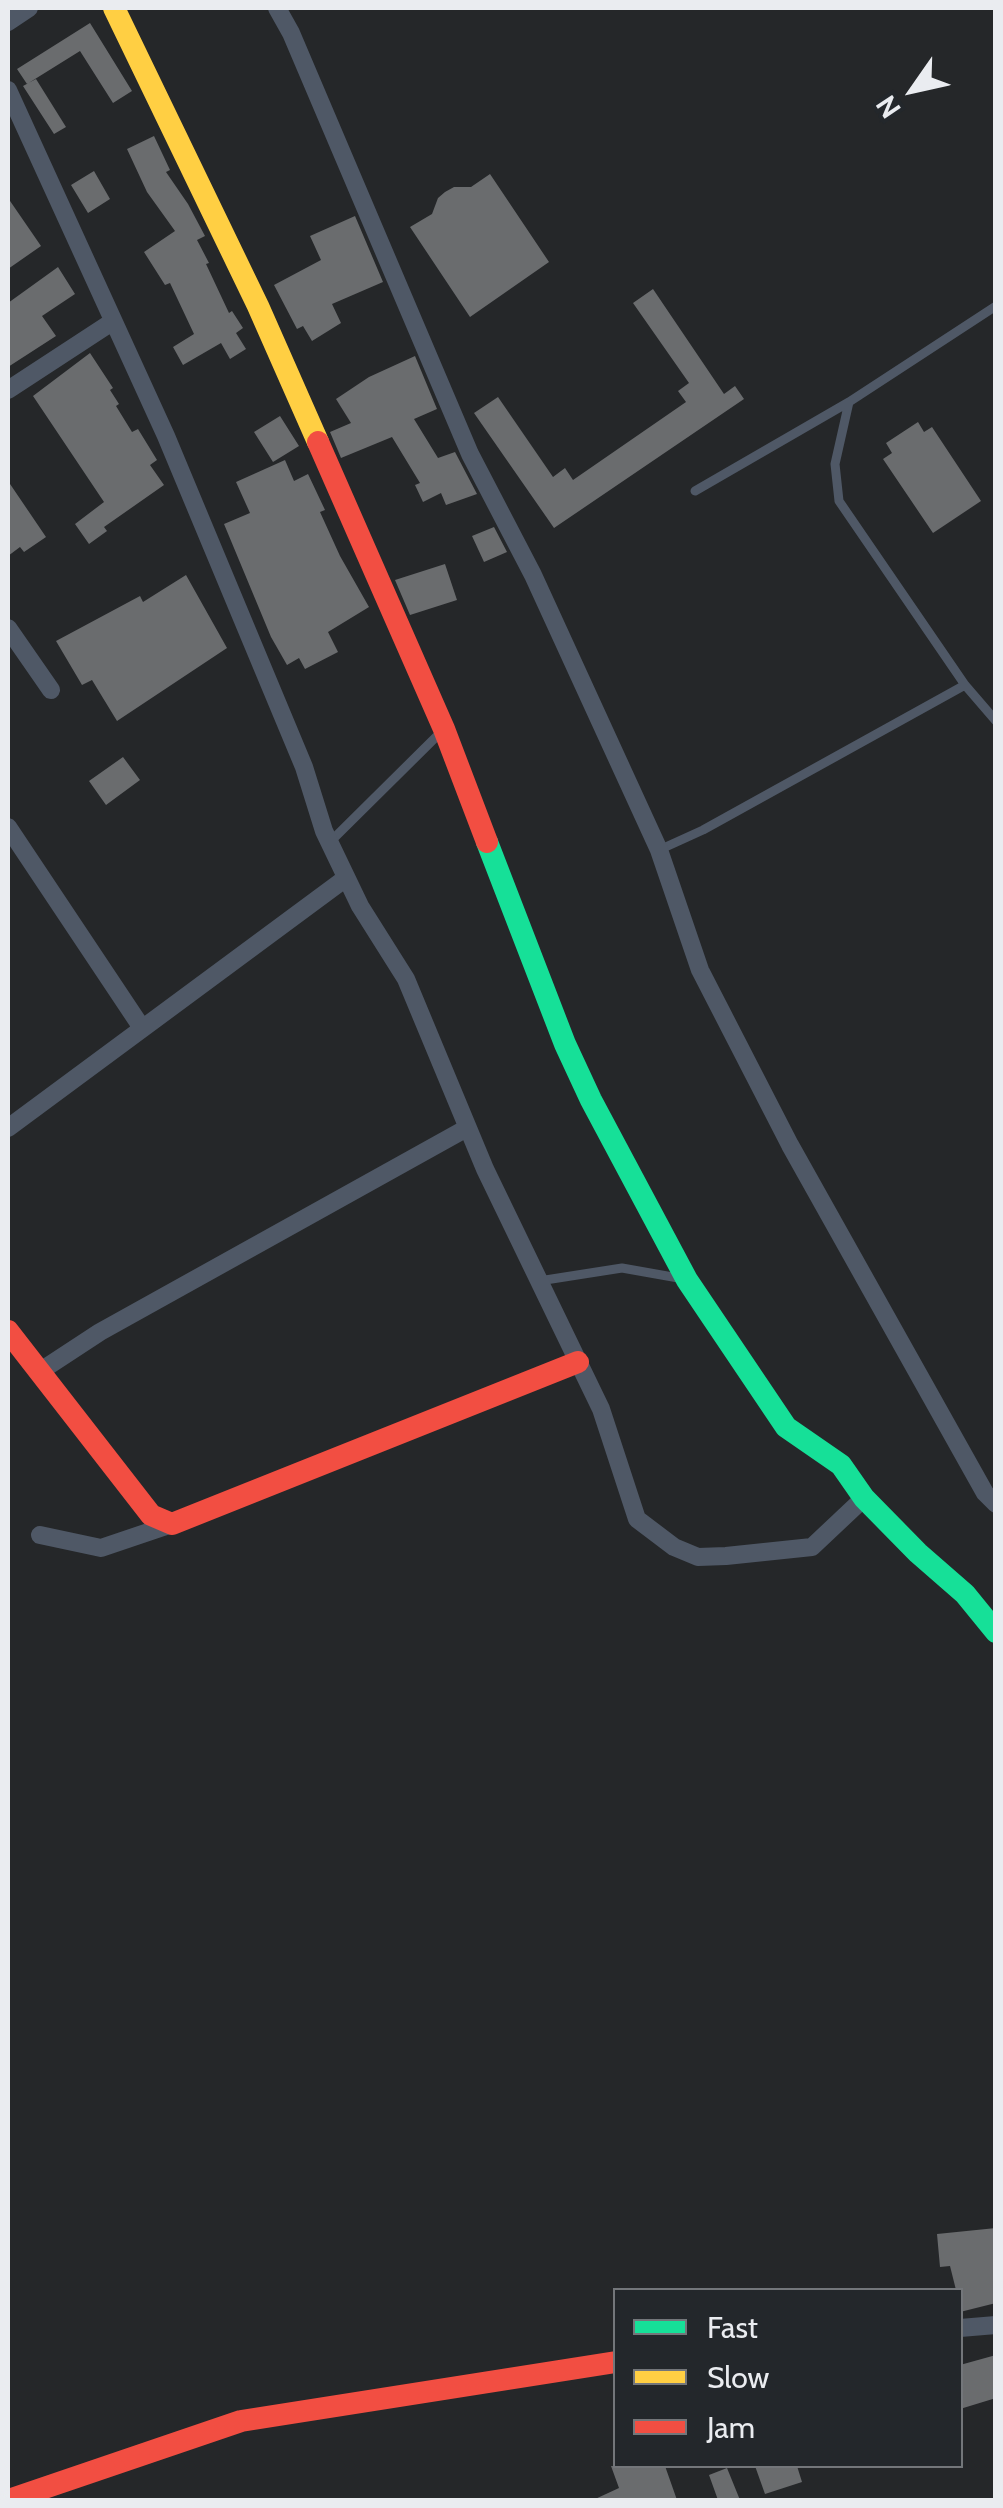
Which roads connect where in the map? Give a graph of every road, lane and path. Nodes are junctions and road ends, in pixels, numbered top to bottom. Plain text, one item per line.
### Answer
1 (29, 8) edge
2 (114, 8) edge
3 (278, 8) edge
4 (8, 22) edge
5 (8, 90) edge
6 (996, 306) edge
7 (112, 322) junction
8 (8, 390) edge
9 (849, 402) junction
10 (695, 491) dead end
11 (8, 628) edge
12 (965, 685) junction
13 (51, 690) dead end
14 (996, 721) edge
15 (444, 729) junction
16 (8, 828) edge
17 (330, 842) junction
18 (659, 850) junction
19 (346, 878) junction
20 (142, 1028) junction
21 (8, 1128) edge
22 (467, 1128) junction
23 (687, 1280) junction
24 (539, 1281) junction
25 (8, 1331) edge
26 (578, 1362) junction
27 (39, 1372) junction
28 (864, 1498) junction
29 (996, 1504) edge
30 (172, 1524) junction
31 (40, 1535) dead end
32 (996, 1632) edge
33 (996, 2325) edge
34 (963, 2328) edge
35 (613, 2362) edge
36 (9, 2500) edge

1 - 4 street
2 - 15 street
3 - 18 street
5 - 7 street
6 - 9 lane
7 - 8 street
7 - 17 street
9 - 10 lane
9 - 12 lane
11 - 13 street
12 - 14 lane
12 - 18 lane
15 - 17 lane
15 - 23 street
16 - 20 street
17 - 19 street
18 - 29 street
19 - 20 street
19 - 22 street
20 - 21 street
22 - 24 street
22 - 27 street
23 - 24 lane
23 - 28 street
24 - 26 street
25 - 27 street
26 - 28 street
26 - 30 street
27 - 30 street
28 - 32 street
30 - 31 street
33 - 34 street
35 - 36 street

